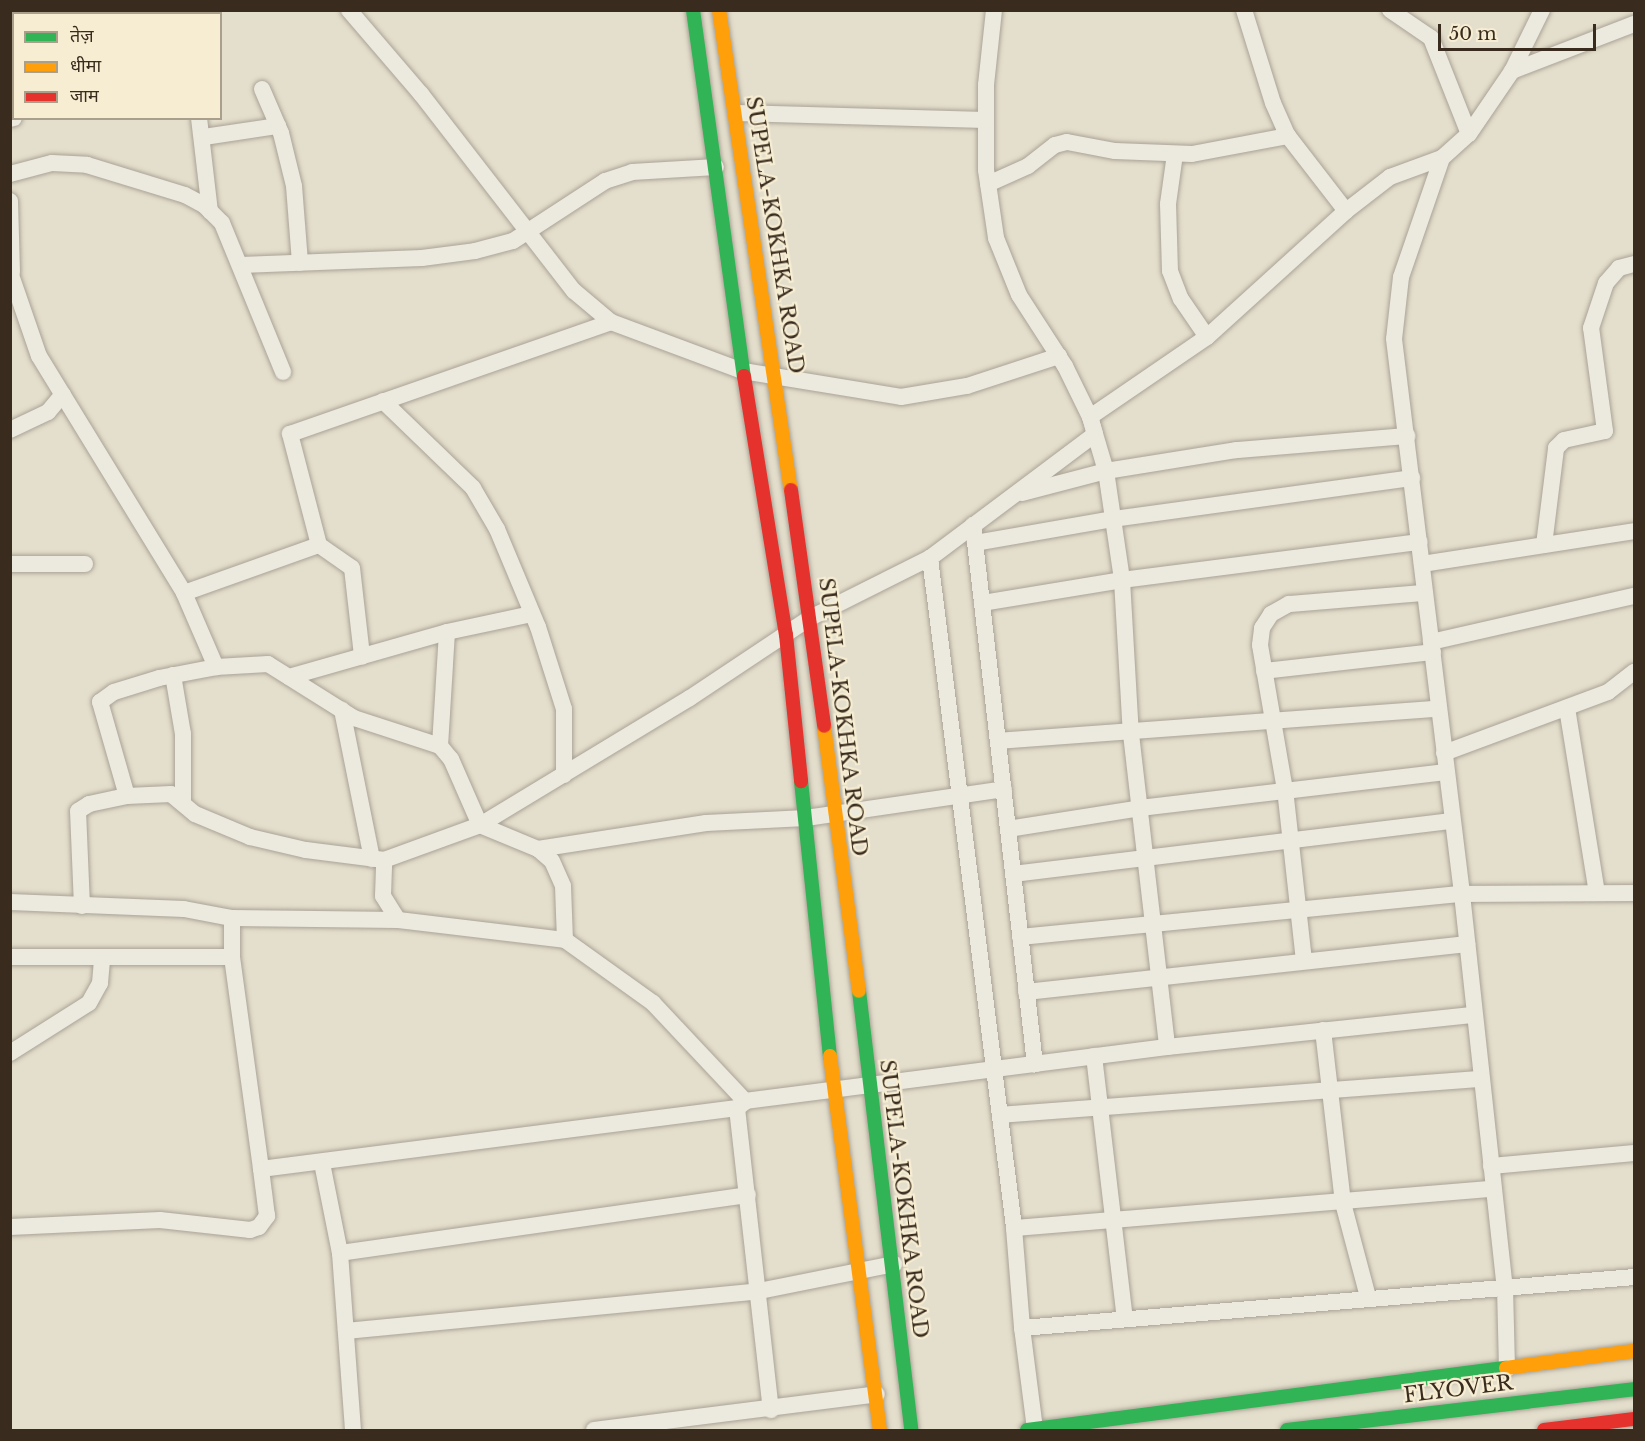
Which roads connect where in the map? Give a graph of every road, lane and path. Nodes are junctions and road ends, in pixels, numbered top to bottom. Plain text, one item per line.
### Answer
1 (349, 10) edge
2 (693, 10) edge
3 (719, 10) edge
4 (994, 10) edge
5 (1244, 10) edge
6 (1390, 10) edge
7 (1542, 10) edge
8 (1635, 24) edge
9 (1512, 71) junction
10 (262, 89) dead end
11 (736, 113) junction
12 (200, 120) edge
13 (986, 120) junction
14 (278, 126) junction
15 (1469, 134) junction
16 (1288, 136) junction
17 (204, 137) junction
18 (1174, 154) junction
19 (1442, 158) junction
20 (716, 167) junction
21 (10, 174) edge
22 (988, 184) junction
23 (10, 201) edge
24 (210, 211) junction
25 (1346, 211) junction
26 (526, 233) junction
27 (300, 263) junction
28 (1635, 264) edge
29 (241, 266) junction
30 (11, 272) edge
31 (611, 322) junction
32 (1207, 337) junction
33 (1059, 356) junction
34 (743, 371) junction
35 (283, 372) dead end
36 (776, 376) junction
37 (63, 394) junction
38 (383, 401) junction
39 (1090, 417) junction
40 (10, 430) edge
41 (1407, 436) junction
42 (1106, 471) junction
43 (1412, 478) junction
44 (1012, 496) junction
45 (1113, 519) junction
46 (974, 525) junction
47 (1635, 531) edge
48 (1420, 542) junction
49 (975, 543) junction
50 (319, 545) junction
51 (1544, 546) junction
52 (930, 558) junction
53 (10, 564) edge
54 (85, 564) dead end
55 (1422, 564) junction
56 (1122, 580) junction
57 (1424, 592) junction
58 (184, 593) junction
59 (1635, 596) edge
60 (982, 603) junction
61 (532, 614) junction
62 (810, 618) junction
63 (447, 632) junction
64 (786, 635) junction
65 (1432, 647) junction
66 (362, 656) junction
67 (216, 667) junction
68 (1264, 671) junction
69 (1635, 672) edge
70 (172, 675) junction
71 (289, 677) junction
72 (1635, 682) edge
73 (1608, 692) junction
74 (1567, 708) junction
75 (1439, 709) junction
76 (342, 710) junction
77 (1275, 723) junction
78 (1131, 734) junction
79 (998, 741) junction
80 (440, 746) junction
81 (1444, 753) junction
82 (1446, 772) junction
83 (564, 775) junction
84 (1004, 789) junction
85 (1285, 790) junction
86 (959, 793) junction
87 (127, 796) junction
88 (183, 802) junction
89 (1140, 808) junction
90 (834, 812) junction
91 (806, 818) junction
92 (1452, 821) junction
93 (480, 825) junction
94 (1008, 829) junction
95 (1290, 840) junction
96 (538, 849) junction
97 (1145, 855) junction
98 (378, 860) junction
99 (1013, 874) junction
100 (1597, 893) junction
101 (1635, 893) edge
102 (1462, 894) junction
103 (10, 902) edge
104 (82, 906) junction
105 (1300, 909) junction
106 (232, 918) junction
107 (398, 920) junction
108 (1150, 922) junction
109 (1020, 937) junction
110 (565, 940) junction
111 (1467, 944) junction
112 (10, 957) edge
113 (232, 957) junction
114 (102, 959) junction
115 (1304, 961) junction
116 (1157, 975) junction
117 (1026, 992) junction
118 (1474, 1015) junction
119 (1323, 1030) junction
120 (1167, 1047) junction
121 (10, 1053) edge
122 (1094, 1056) junction
123 (1035, 1064) junction
124 (994, 1069) junction
125 (1481, 1079) junction
126 (868, 1089) junction
127 (834, 1090) junction
128 (1330, 1090) junction
129 (741, 1105) junction
130 (1100, 1109) junction
131 (1000, 1115) junction
132 (1635, 1153) edge
133 (322, 1163) junction
134 (1491, 1166) junction
135 (261, 1169) junction
136 (1493, 1189) junction
137 (748, 1195) junction
138 (1343, 1203) junction
139 (1113, 1220) junction
140 (10, 1227) edge
141 (1014, 1228) junction
142 (340, 1253) junction
143 (894, 1264) junction
144 (860, 1269) junction
145 (1635, 1277) edge
146 (1504, 1287) junction
147 (759, 1291) junction
148 (1368, 1297) junction
149 (1125, 1318) junction
150 (1022, 1328) junction
151 (346, 1331) junction
152 (1635, 1351) edge
153 (1507, 1369) junction
154 (1635, 1389) edge
155 (877, 1394) junction
156 (771, 1410) junction
157 (1635, 1419) edge
158 (1635, 1429) edge
159 (1031, 1430) edge
160 (353, 1431) edge
161 (594, 1431) edge
162 (880, 1431) edge
163 (911, 1431) edge
164 (1287, 1431) edge
165 (1544, 1431) edge
166 (1618, 1431) edge

1 - 26 street
2 - 20 main road
3 - 11 main road, SUPELA-KOKHKA ROAD
4 - 13 street
5 - 16 street
6 - 15 street
7 - 9 street
8 - 9 street
9 - 15 street
10 - 14 street
11 - 13 street
11 - 36 main road, SUPELA-KOKHKA ROAD
12 - 17 street
13 - 22 street
14 - 17 street
14 - 27 street
15 - 19 street
16 - 18 street
16 - 25 street
17 - 24 street
18 - 22 street
18 - 32 street
19 - 25 street
19 - 41 street
20 - 26 street
20 - 34 main road
21 - 24 street
22 - 33 street
23 - 30 street
24 - 29 street
25 - 32 street
26 - 27 street
26 - 31 street
27 - 29 street
28 - 51 street
29 - 35 street
30 - 37 street
31 - 34 street
31 - 38 street
32 - 39 street
33 - 36 street
33 - 39 street
34 - 36 street
34 - 64 main road
36 - 62 main road, SUPELA-KOKHKA ROAD
37 - 40 street
37 - 58 street
38 - 50 street
38 - 61 street
39 - 42 street
39 - 44 street
41 - 42 street
41 - 43 street
42 - 44 street
42 - 45 street
43 - 45 street
43 - 48 street
44 - 46 street
45 - 49 street
45 - 56 street
46 - 49 street
46 - 52 street
47 - 51 street
48 - 55 street
48 - 56 street
49 - 60 street
50 - 58 street
50 - 66 street
51 - 55 street
52 - 62 street
52 - 86 street
53 - 54 street
55 - 57 street
56 - 60 street
56 - 78 street
57 - 65 street
57 - 68 street
58 - 67 street
59 - 65 street
60 - 79 street
61 - 63 street
61 - 83 street
62 - 64 street
62 - 90 main road, SUPELA-KOKHKA ROAD
63 - 66 street
63 - 80 street
64 - 83 street
64 - 91 main road
65 - 68 street
65 - 75 street
66 - 71 street
67 - 70 street
67 - 71 street
68 - 77 street
69 - 73 street
70 - 87 street
70 - 88 street
71 - 76 street
72 - 73 street
73 - 74 street
74 - 81 street
74 - 100 street
75 - 77 street
75 - 81 street
76 - 80 street
76 - 98 street
77 - 78 street
77 - 85 street
78 - 79 street
78 - 89 street
79 - 84 street
80 - 93 street
81 - 82 street
82 - 85 street
82 - 92 street
83 - 93 street
84 - 86 street
84 - 94 street
85 - 89 street
85 - 95 street
86 - 90 street
86 - 124 street
87 - 88 street
87 - 104 street
88 - 98 street
89 - 94 street
89 - 97 street
90 - 91 street
90 - 126 main road, SUPELA-KOKHKA ROAD
91 - 96 street
91 - 127 main road
92 - 95 street
92 - 102 street
93 - 96 street
93 - 98 street
94 - 99 street
95 - 97 street
95 - 105 street
96 - 110 street
97 - 99 street
97 - 108 street
98 - 107 street
99 - 109 street
100 - 101 street
100 - 102 street
102 - 105 street
102 - 111 street
103 - 104 street
104 - 106 street
105 - 108 street
105 - 115 street
106 - 107 street
106 - 113 street
107 - 110 street
108 - 109 street
108 - 116 street
109 - 117 street
110 - 129 street
111 - 115 street
111 - 118 street
112 - 114 street
113 - 114 street
113 - 135 street
114 - 121 street
115 - 116 street
116 - 117 street
116 - 120 street
117 - 123 street
118 - 119 street
118 - 125 street
119 - 120 street
119 - 128 street
120 - 122 street
122 - 123 street
122 - 130 street
123 - 124 street
124 - 126 street
124 - 131 street
125 - 128 street
125 - 134 street
126 - 127 street
126 - 143 main road, SUPELA-KOKHKA ROAD
127 - 129 street
127 - 144 main road
128 - 130 street
128 - 138 street
129 - 133 street
129 - 137 street
130 - 131 street
130 - 139 street
131 - 141 street
132 - 134 street
133 - 135 street
133 - 142 street
134 - 136 street
135 - 140 street
136 - 138 street
136 - 146 street
137 - 142 street
137 - 147 street
138 - 139 street
138 - 148 street
139 - 141 street
139 - 149 street
141 - 150 street
142 - 151 street
143 - 144 street
143 - 163 main road, SUPELA-KOKHKA ROAD
144 - 147 street
144 - 155 main road
145 - 146 street
146 - 148 street
146 - 153 street
147 - 151 street
147 - 156 street
148 - 149 street
149 - 150 street
150 - 159 street
151 - 160 street
152 - 153 main road
153 - 159 main road
154 - 164 main road, FLYOVER
155 - 156 street
155 - 162 main road
156 - 161 street
157 - 165 main road
158 - 166 main road

